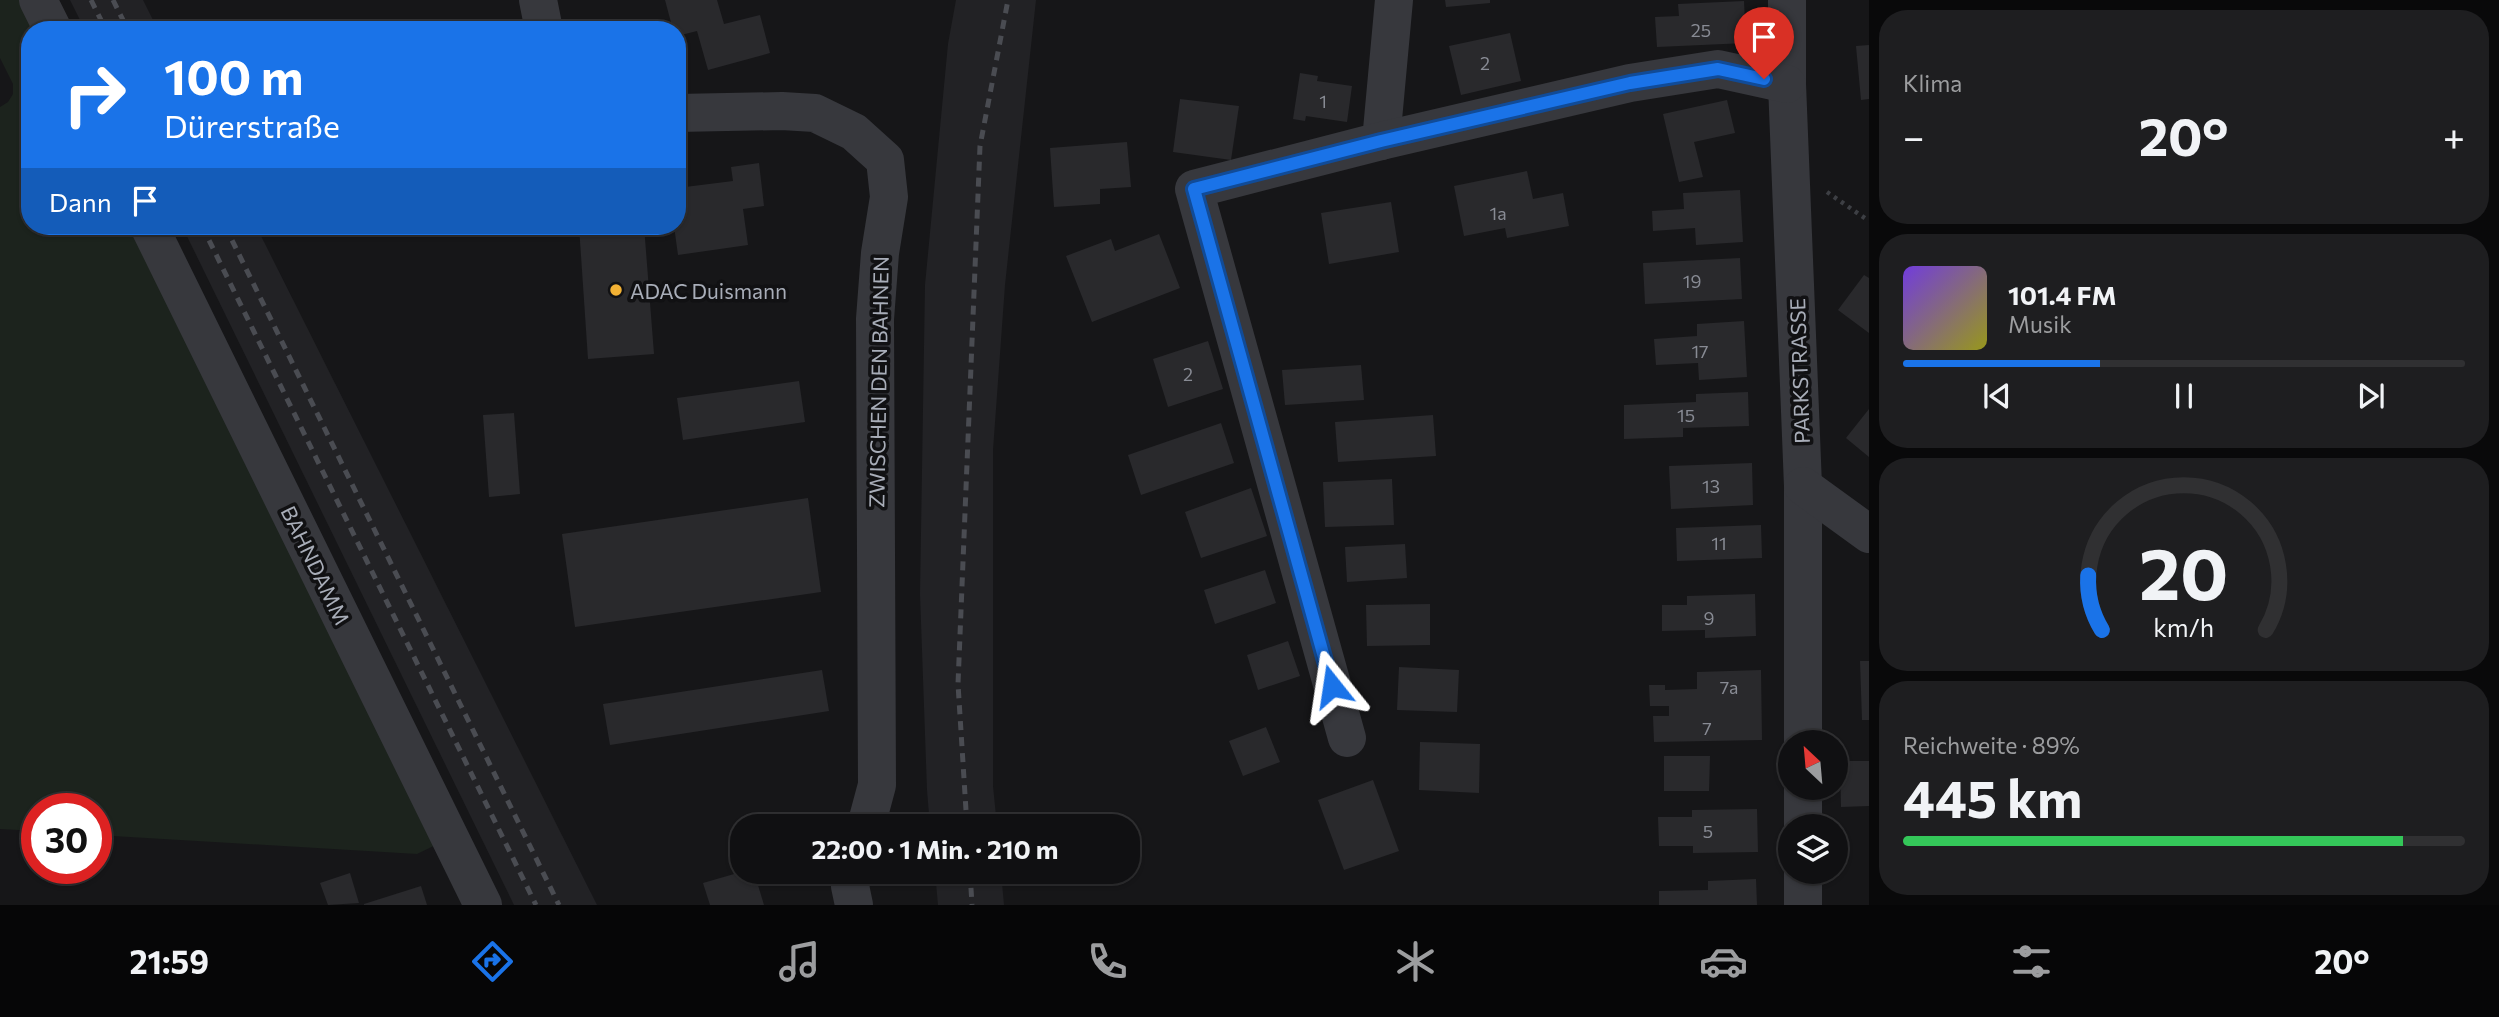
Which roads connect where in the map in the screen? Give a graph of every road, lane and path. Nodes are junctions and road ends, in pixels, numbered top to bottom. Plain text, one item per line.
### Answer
1 (38, 0) edge
2 (538, 0) edge
3 (1394, 0) edge
4 (1787, 0) edge
5 (48, 21) edge
6 (542, 21) edge
7 (1787, 84) junction
8 (686, 113) edge
9 (1381, 141) junction
10 (153, 235) edge
11 (1803, 486) junction
12 (1869, 534) edge
13 (1803, 730) edge
14 (1347, 738) dead end
15 (869, 814) edge
16 (851, 884) edge
17 (1803, 884) edge
18 (483, 905) edge
19 (854, 905) edge
20 (1803, 905) edge

1 - 5 street
2 - 6 street
3 - 9 street
4 - 7 street, PARKSTRASSE
7 - 9 street
7 - 11 street, PARKSTRASSE
8 - 15 street, ZWISCHEN DEN BAHNEN
9 - 14 street
10 - 18 street, BAHNDAMM
11 - 12 street
11 - 13 street, PARKSTRASSE
16 - 19 street
17 - 20 street

